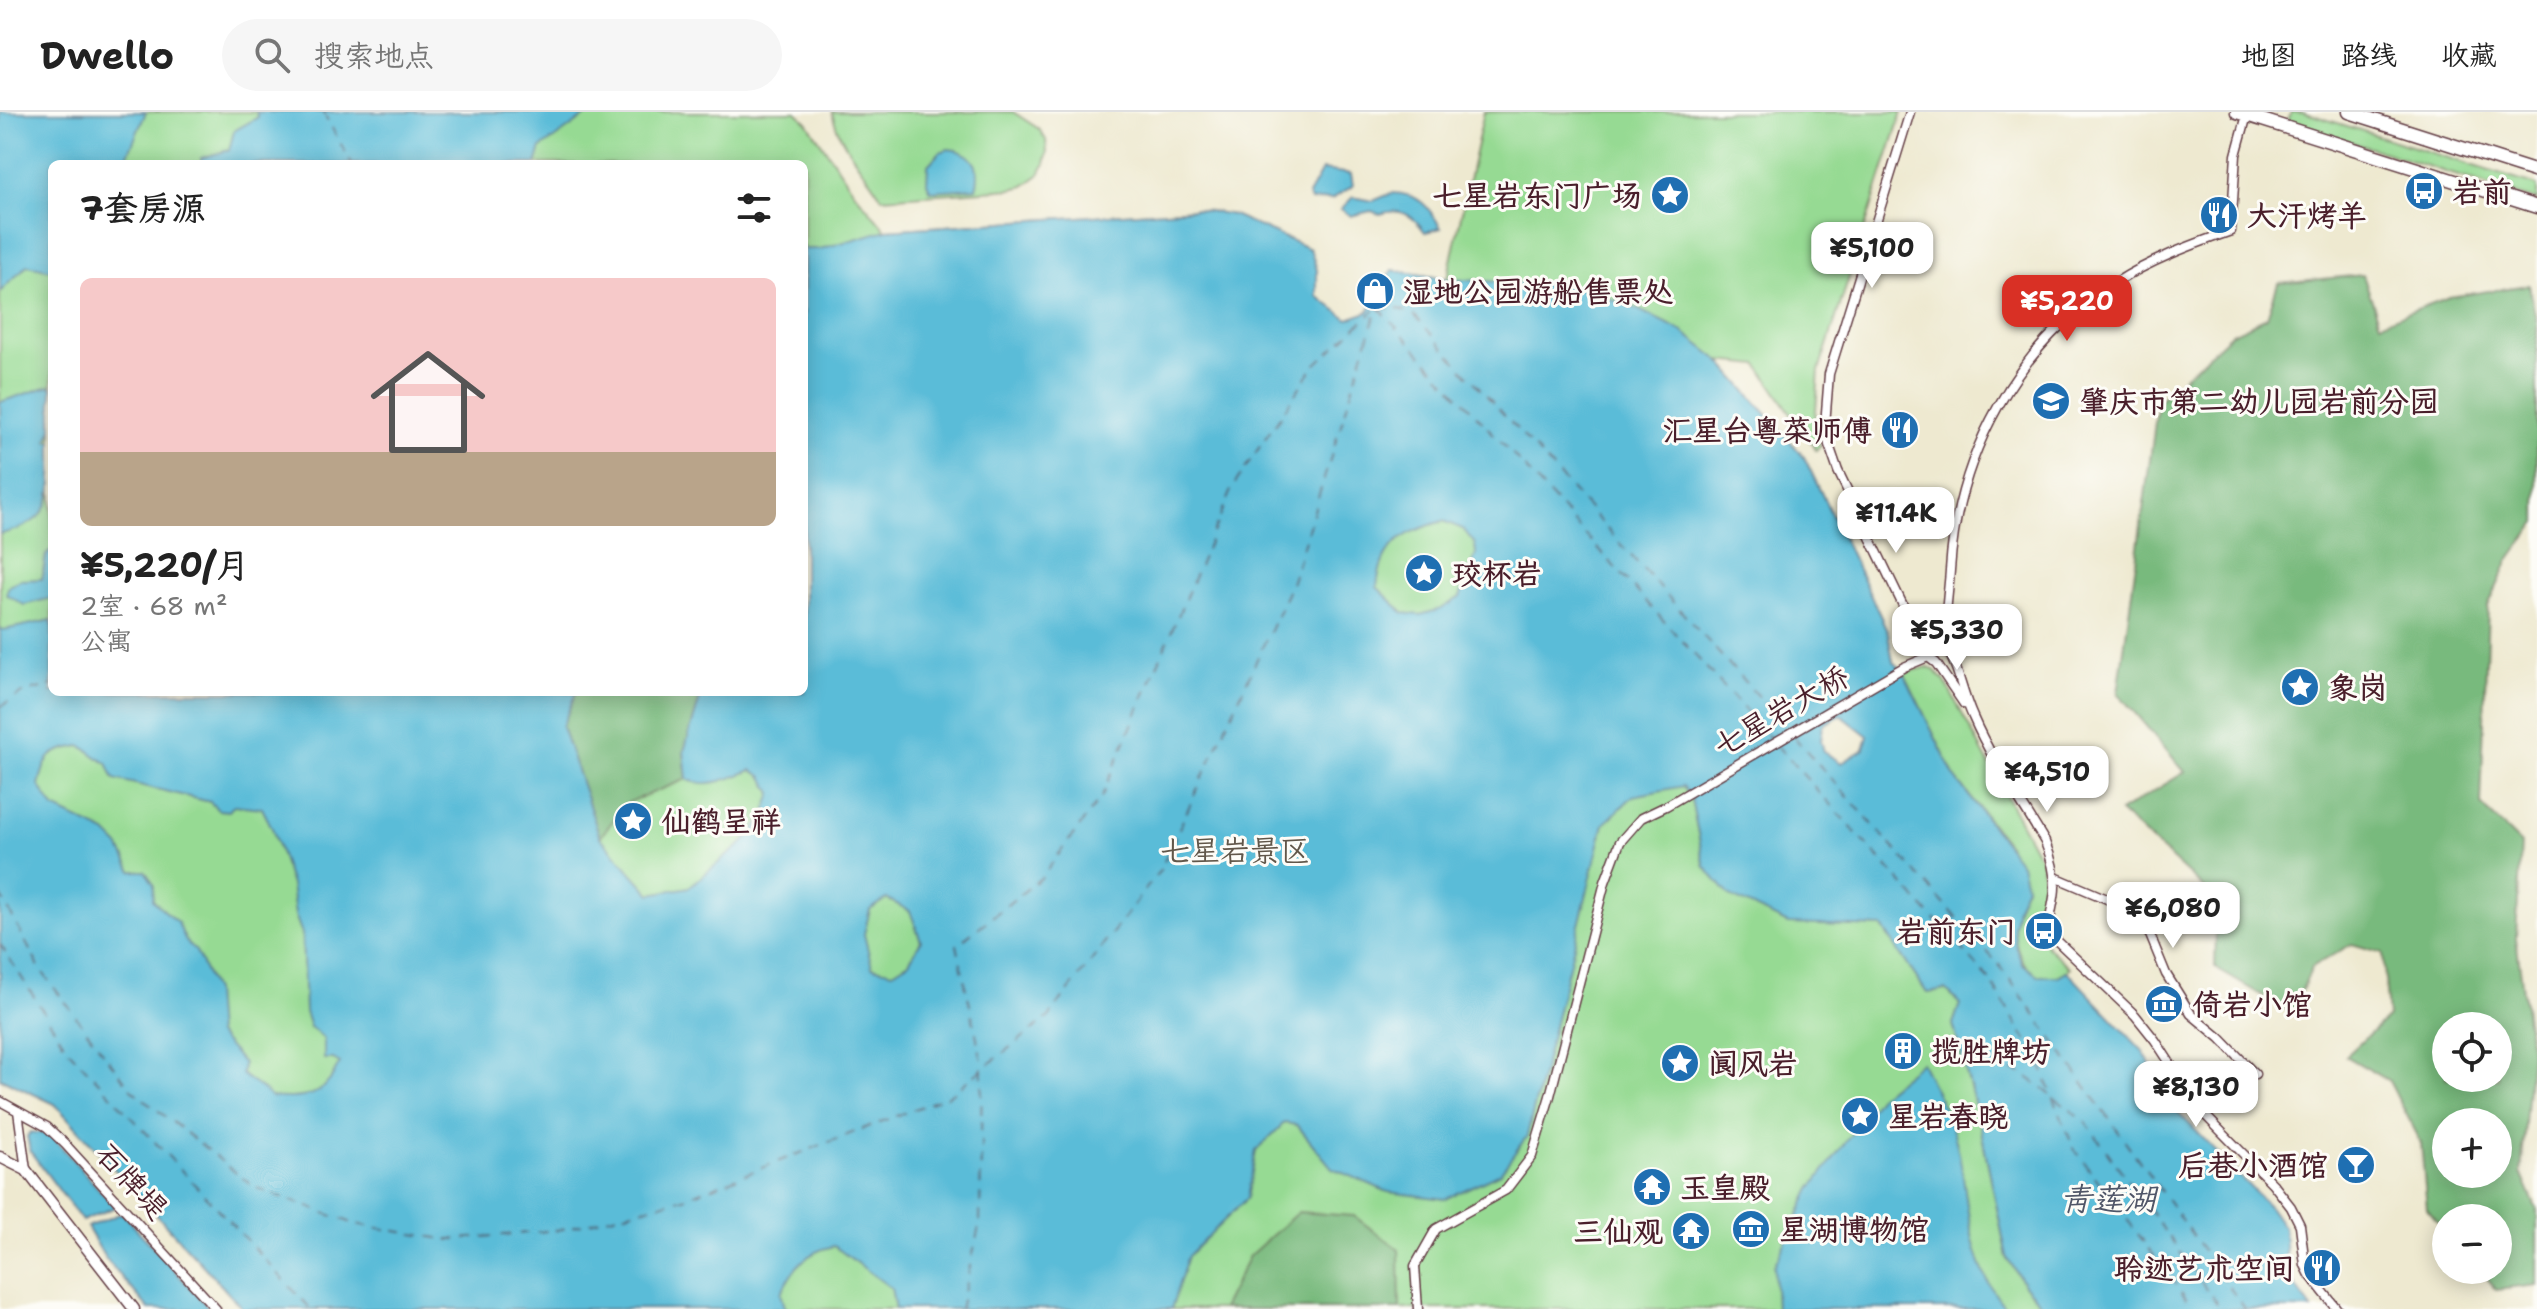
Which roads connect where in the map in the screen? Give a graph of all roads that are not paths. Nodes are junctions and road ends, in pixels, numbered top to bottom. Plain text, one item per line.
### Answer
1 (1910, 112) edge
2 (2349, 112) edge
3 (2242, 114) edge
4 (2537, 172) edge
5 (2537, 207) edge
6 (1948, 647) junction
7 (1927, 655) junction
8 (1936, 663) junction
9 (1972, 715) junction
10 (2055, 877) junction
11 (2255, 1074) dead end
12 (0, 1101) edge
13 (18, 1111) junction
14 (0, 1157) edge
15 (26, 1170) junction
16 (134, 1309) edge
17 (216, 1309) edge
18 (1418, 1309) edge
19 (2337, 1309) edge

1 - 7 street
2 - 4 main road
3 - 5 main road
3 - 6 street
6 - 7 street
6 - 8 street
6 - 9 street
7 - 8 street
7 - 18 street, 七星岩大桥
8 - 9 street
9 - 10 street
10 - 11 street
10 - 19 street
12 - 13 street, 石牌堤
13 - 15 street
13 - 17 street, 石牌堤
14 - 15 street
15 - 16 street

